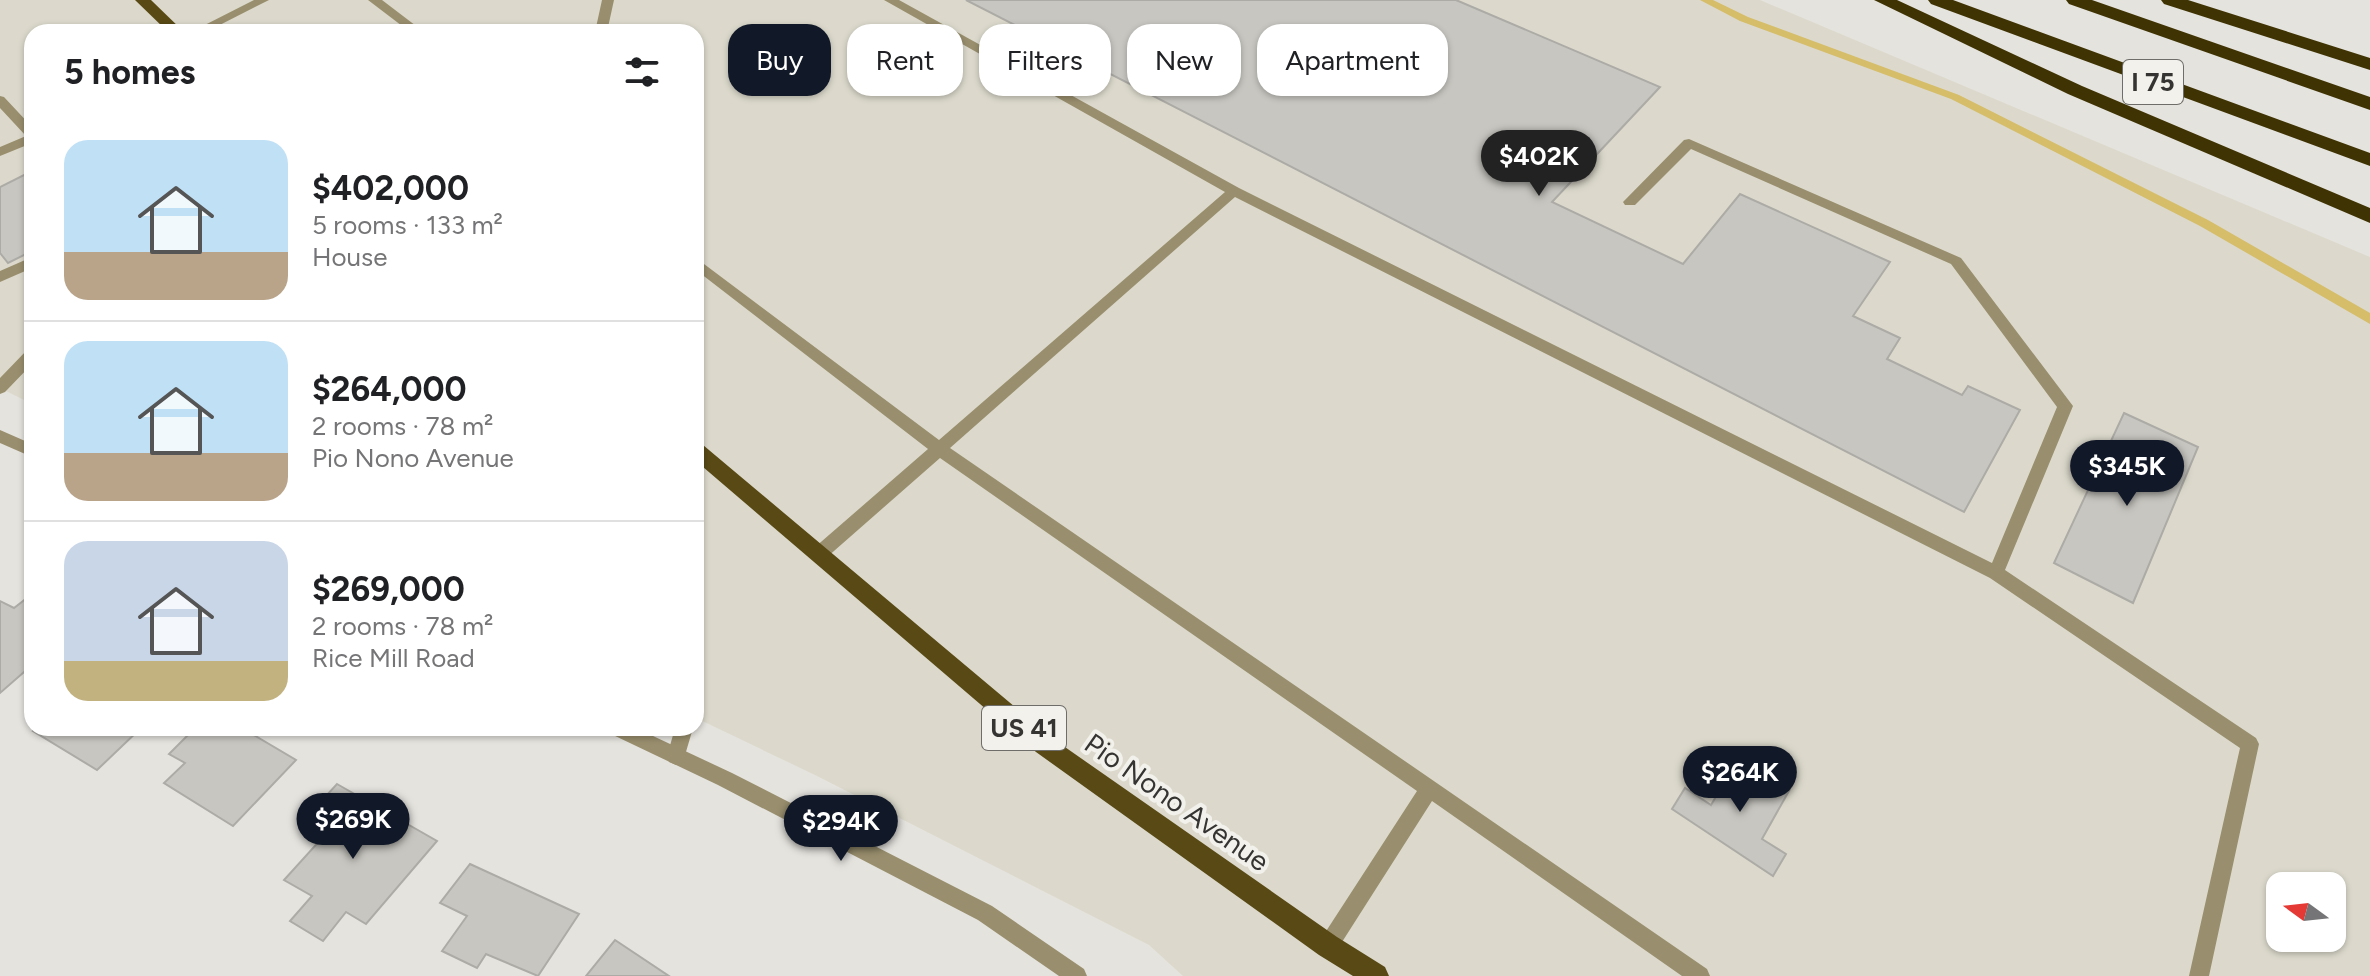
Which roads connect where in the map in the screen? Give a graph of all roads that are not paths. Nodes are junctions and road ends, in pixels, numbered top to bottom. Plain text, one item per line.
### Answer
1 (142, 0) edge
2 (263, 0) edge
3 (374, 0) edge
4 (608, 0) edge
5 (890, 0) edge
6 (1883, 0) edge
7 (1937, 0) edge
8 (2075, 0) edge
9 (2170, 0) edge
10 (168, 24) edge
11 (214, 24) edge
12 (407, 24) edge
13 (603, 24) edge
14 (2370, 64) edge
15 (0, 100) edge
16 (2370, 104) edge
17 (24, 127) edge
18 (24, 140) edge
19 (0, 152) edge
20 (2370, 160) edge
21 (1234, 191) junction
22 (1630, 202) dead end
23 (2370, 216) edge
24 (24, 266) edge
25 (704, 269) edge
26 (0, 277) edge
27 (24, 362) edge
28 (0, 388) edge
29 (0, 436) edge
30 (24, 447) edge
31 (939, 449) junction
32 (704, 458) edge
33 (820, 553) junction
34 (1996, 573) junction
35 (634, 736) edge
36 (682, 736) edge
37 (676, 756) junction
38 (1430, 788) junction
39 (1328, 946) junction
40 (1077, 976) edge
41 (1376, 976) edge
42 (1700, 976) edge
43 (2199, 976) edge

1 - 10 main road
2 - 11 street
3 - 12 street
4 - 13 street
5 - 21 street
6 - 23 highway
7 - 20 highway, I 75
8 - 16 highway, I 75
9 - 14 highway
15 - 17 street
18 - 19 street
21 - 31 street
21 - 34 street
22 - 34 street
24 - 26 street
25 - 31 street
27 - 28 street
29 - 30 street
31 - 33 street
31 - 38 street
32 - 33 main road, Pio Nono Avenue / US 41
33 - 39 main road, Pio Nono Avenue / US 41
34 - 43 street
35 - 37 street
36 - 37 street
37 - 40 street
38 - 39 street
38 - 42 street
39 - 41 main road, Pio Nono Avenue / US 41

